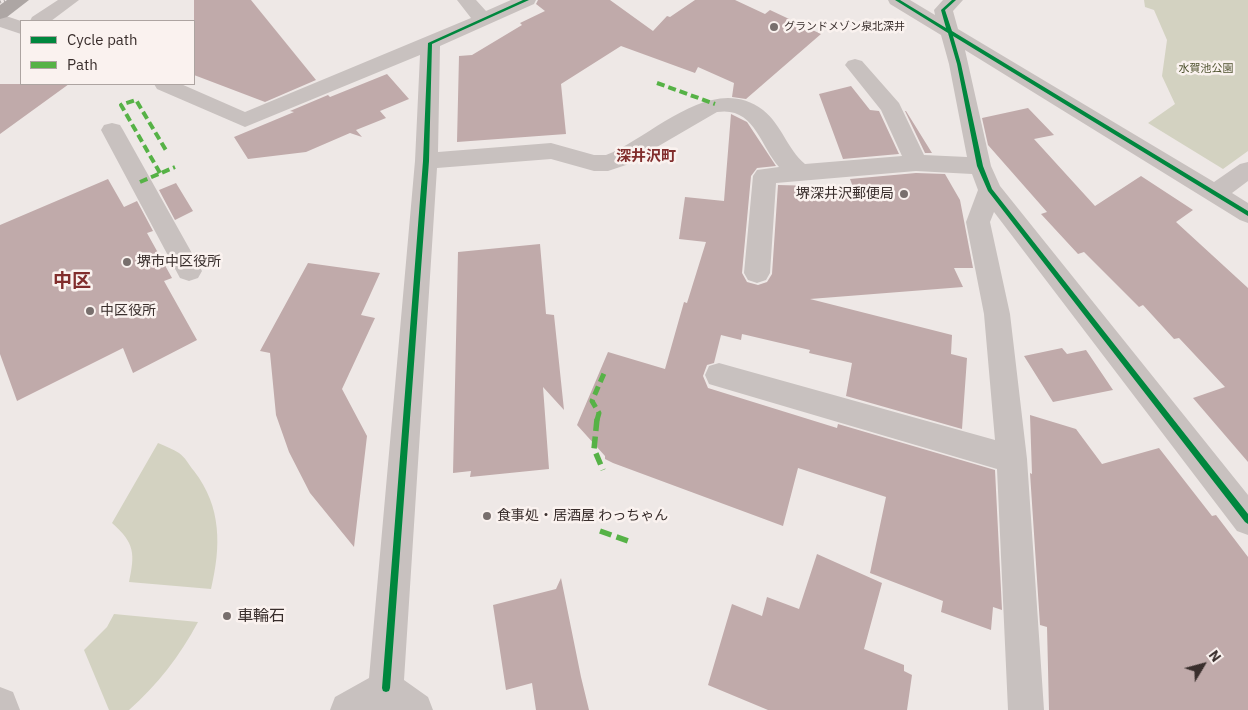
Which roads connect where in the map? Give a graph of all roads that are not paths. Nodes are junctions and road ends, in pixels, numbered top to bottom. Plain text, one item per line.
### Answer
1 (20, 0) edge
2 (70, 0) edge
3 (466, 0) edge
4 (527, 0) edge
5 (897, 0) edge
6 (954, 0) edge
7 (0, 12) edge
8 (483, 19) junction
9 (0, 20) edge
10 (40, 20) edge
11 (20, 28) edge
12 (948, 29) junction
13 (430, 43) junction
14 (855, 65) dead end
15 (166, 85) edge
16 (112, 130) dead end
17 (426, 161) junction
18 (916, 163) junction
19 (1248, 170) edge
20 (799, 172) junction
21 (985, 178) junction
22 (1215, 193) junction
23 (1248, 214) edge
24 (188, 271) dead end
25 (757, 273) dead end
26 (719, 376) dead end
27 (1012, 459) junction
28 (1248, 520) edge
29 (386, 688) junction
30 (0, 705) edge
31 (2, 710) edge
32 (348, 710) edge
33 (415, 710) edge
34 (1026, 710) edge

1 - 7 main road
2 - 10 street
3 - 8 street
4 - 8 street
5 - 12 street
6 - 12 street
8 - 13 street
9 - 11 street
12 - 21 street
12 - 22 street
13 - 15 street
13 - 17 street
14 - 18 street
16 - 24 street
17 - 20 street
17 - 29 street
18 - 20 street
18 - 21 street
19 - 22 street
20 - 25 street
21 - 27 street
21 - 28 street
22 - 23 street
26 - 27 street
27 - 34 street
29 - 32 street
29 - 33 street
30 - 31 street

